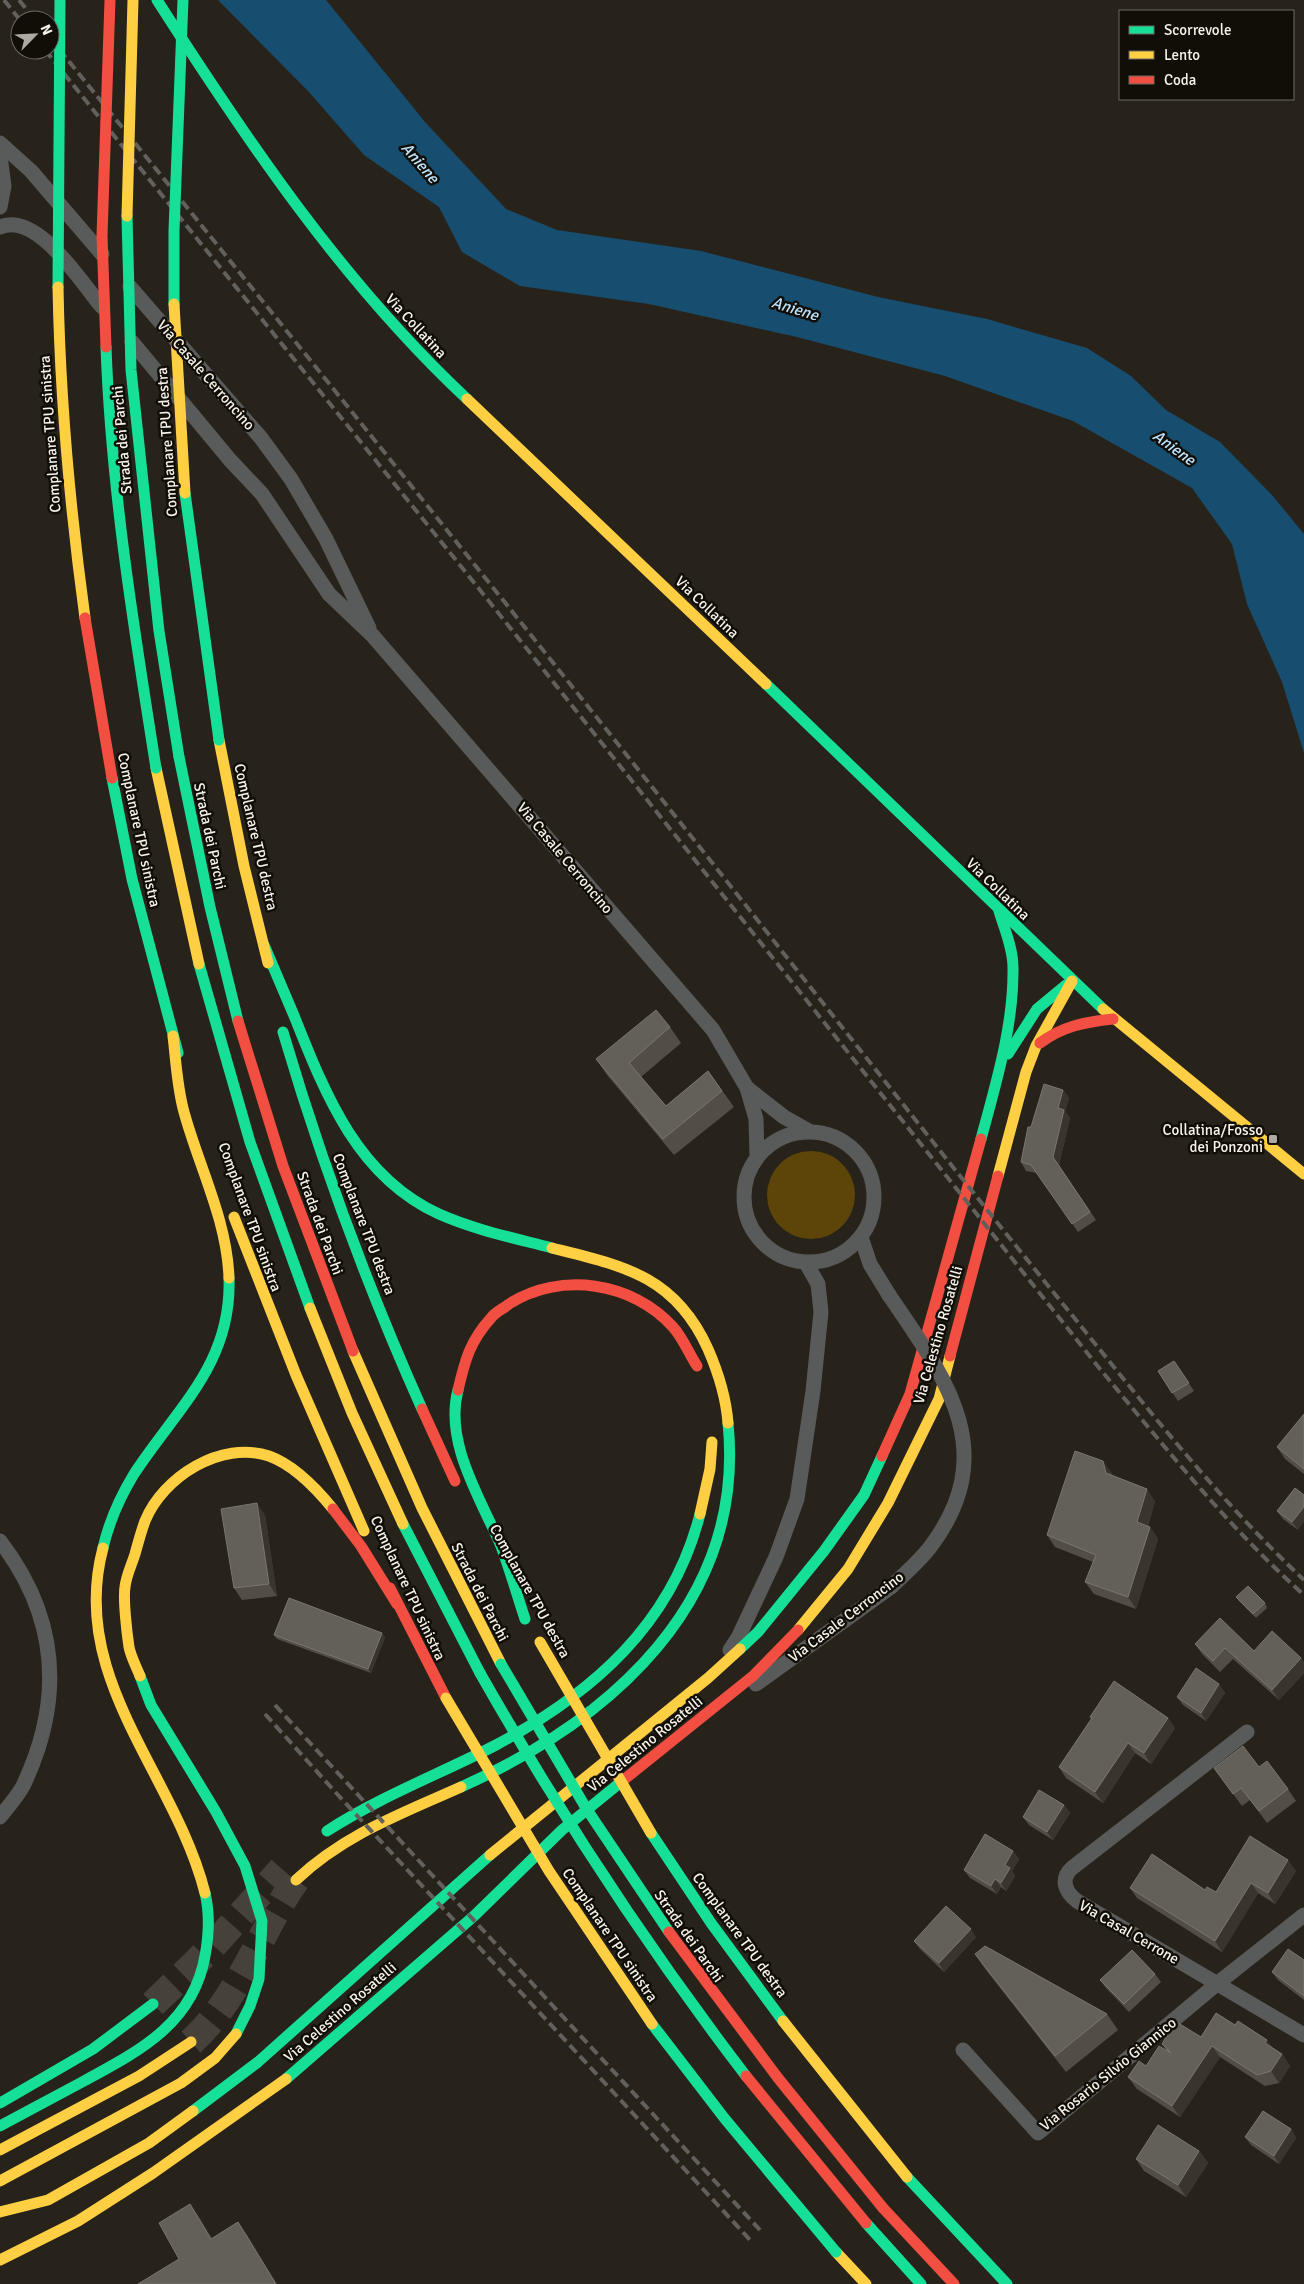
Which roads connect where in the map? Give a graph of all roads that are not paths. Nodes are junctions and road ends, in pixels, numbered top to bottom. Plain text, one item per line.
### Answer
1 (60, 0) edge
2 (110, 0) edge
3 (133, 0) edge
4 (157, 0) edge
5 (183, 0) edge
6 (0, 143) edge
7 (0, 156) edge
8 (0, 207) edge
9 (0, 227) edge
10 (373, 636) junction
11 (999, 911) junction
12 (264, 946) junction
13 (1072, 981) junction
14 (1113, 1019) junction
15 (173, 1036) junction
16 (1036, 1046) junction
17 (1000, 1067) junction
18 (747, 1088) junction
19 (199, 1120) dead end
20 (809, 1131) junction
21 (757, 1156) junction
22 (1304, 1174) edge
23 (228, 1203) dead end
24 (862, 1237) junction
25 (806, 1263) junction
26 (701, 1378) dead end
27 (711, 1429) dead end
28 (462, 1496) dead end
29 (0, 1541) edge
30 (489, 1549) dead end
31 (397, 1604) junction
32 (532, 1630) junction
33 (708, 1678) junction
34 (1247, 1732) dead end
35 (673, 1742) junction
36 (0, 1817) edge
37 (317, 1838) dead end
38 (296, 1880) tunnel mouth
39 (1304, 1915) edge
40 (1218, 1983) junction
41 (154, 2004) tunnel mouth
42 (1304, 2035) edge
43 (191, 2042) tunnel mouth
44 (963, 2050) dead end
45 (0, 2103) edge
46 (0, 2126) edge
47 (0, 2150) edge
48 (0, 2181) edge
49 (0, 2212) edge
50 (0, 2260) edge
51 (866, 2284) edge
52 (921, 2284) edge
53 (954, 2284) edge
54 (1007, 2284) edge

1 - 15 main road, Complanare TPU sinistra, bridge
2 - 52 main road, Strada dei Parchi, bridge
3 - 53 main road, Strada dei Parchi, bridge
4 - 11 main road, Via Collatina
5 - 12 main road, Complanare TPU destra, bridge
6 - 10 street, Via Casale Cerroncino
7 - 8 street
9 - 10 street, Via Casale Cerroncino
10 - 18 street, Via Casale Cerroncino
11 - 13 main road, Via Collatina
11 - 17 main road, Via Celestino Rosatelli
12 - 28 main road, Complanare TPU destra
12 - 38 main road
13 - 14 main road, Via Collatina
13 - 16 main road, Via Celestino Rosatelli
13 - 17 main road, Via Celestino Rosatelli
14 - 16 main road
14 - 22 main road, Via Collatina
15 - 19 main road, Complanare TPU sinistra
15 - 46 main road
16 - 35 main road, Via Celestino Rosatelli
17 - 33 main road, Via Celestino Rosatelli
18 - 20 street, Via Casale Cerroncino
18 - 21 street, Via Casale Cerroncino
20 - 21 street, Via Casale Cerroncino
20 - 24 street, Via Casale Cerroncino
21 - 25 street, Via Casale Cerroncino
23 - 31 main road, Complanare TPU sinistra
24 - 25 street, Via Casale Cerroncino
24 - 35 street, Via Casale Cerroncino, bridge
25 - 33 street
26 - 32 main road
27 - 37 main road
29 - 36 street
30 - 32 main road, Complanare TPU destra
31 - 48 main road
31 - 51 main road, Complanare TPU sinistra, bridge
32 - 54 main road, Complanare TPU destra, bridge
33 - 49 main road, Via Celestino Rosatelli
34 - 40 street, Via Casal Cerrone
35 - 50 main road, Via Celestino Rosatelli
39 - 40 street
40 - 42 street, Via Casal Cerrone
40 - 44 street, Via Rosario Silvio Giannico
41 - 45 main road
43 - 47 main road

